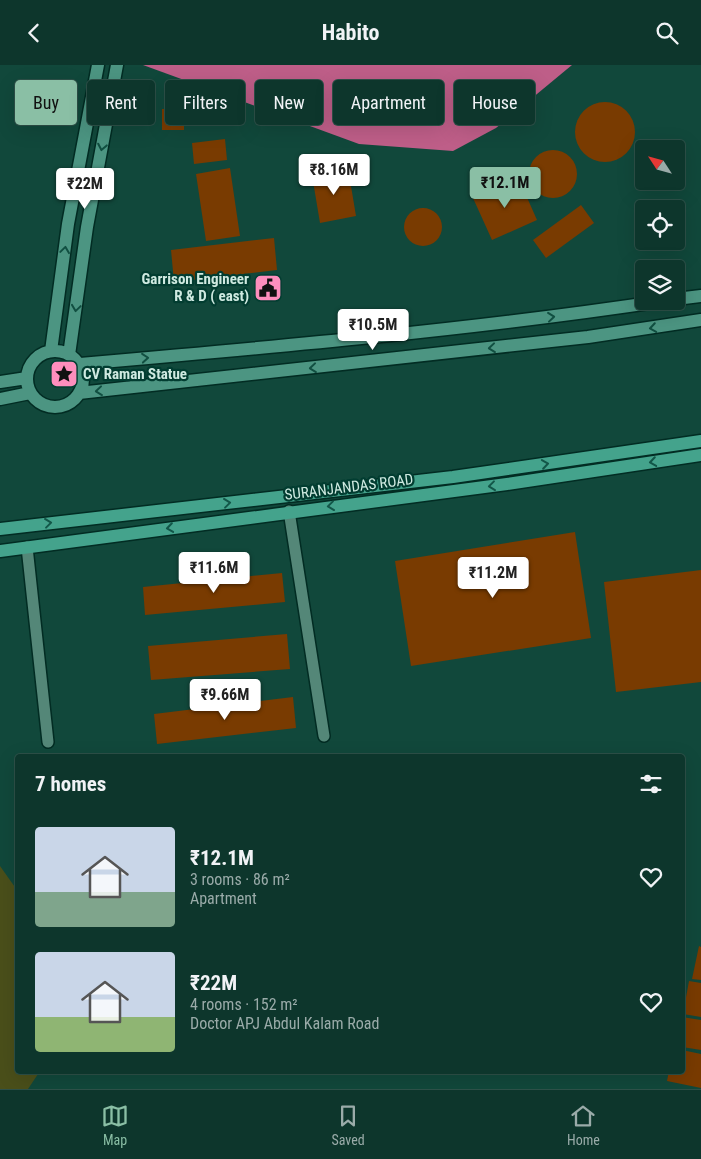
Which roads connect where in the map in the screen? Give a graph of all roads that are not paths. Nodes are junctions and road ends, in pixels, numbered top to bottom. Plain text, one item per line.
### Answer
1 (98, 65) edge
2 (117, 65) edge
3 (701, 296) edge
4 (685, 298) edge
5 (635, 305) edge
6 (701, 320) edge
7 (51, 351) junction
8 (70, 355) junction
9 (79, 364) junction
10 (27, 378) junction
11 (0, 382) edge
12 (30, 393) junction
13 (79, 393) junction
14 (0, 399) edge
15 (701, 441) edge
16 (701, 455) edge
17 (289, 511) junction
18 (0, 529) edge
19 (27, 547) junction
20 (0, 551) edge
21 (324, 736) dead end
22 (48, 742) dead end

7 -> 1 street
2 -> 8 street
3 - 4 street
9 -> 5 street
6 -> 13 street
7 - 8 street
7 - 10 street
8 - 9 street
9 - 13 street
10 - 11 street
10 - 12 street
12 - 13 street
12 - 14 street
18 -> 15 main road, SURANJANDAS ROAD
16 -> 17 main road, SURANJANDAS ROAD
17 -> 19 main road, SURANJANDAS ROAD
17 - 21 lane
19 - 20 main road, SURANJANDAS ROAD
19 - 22 lane

